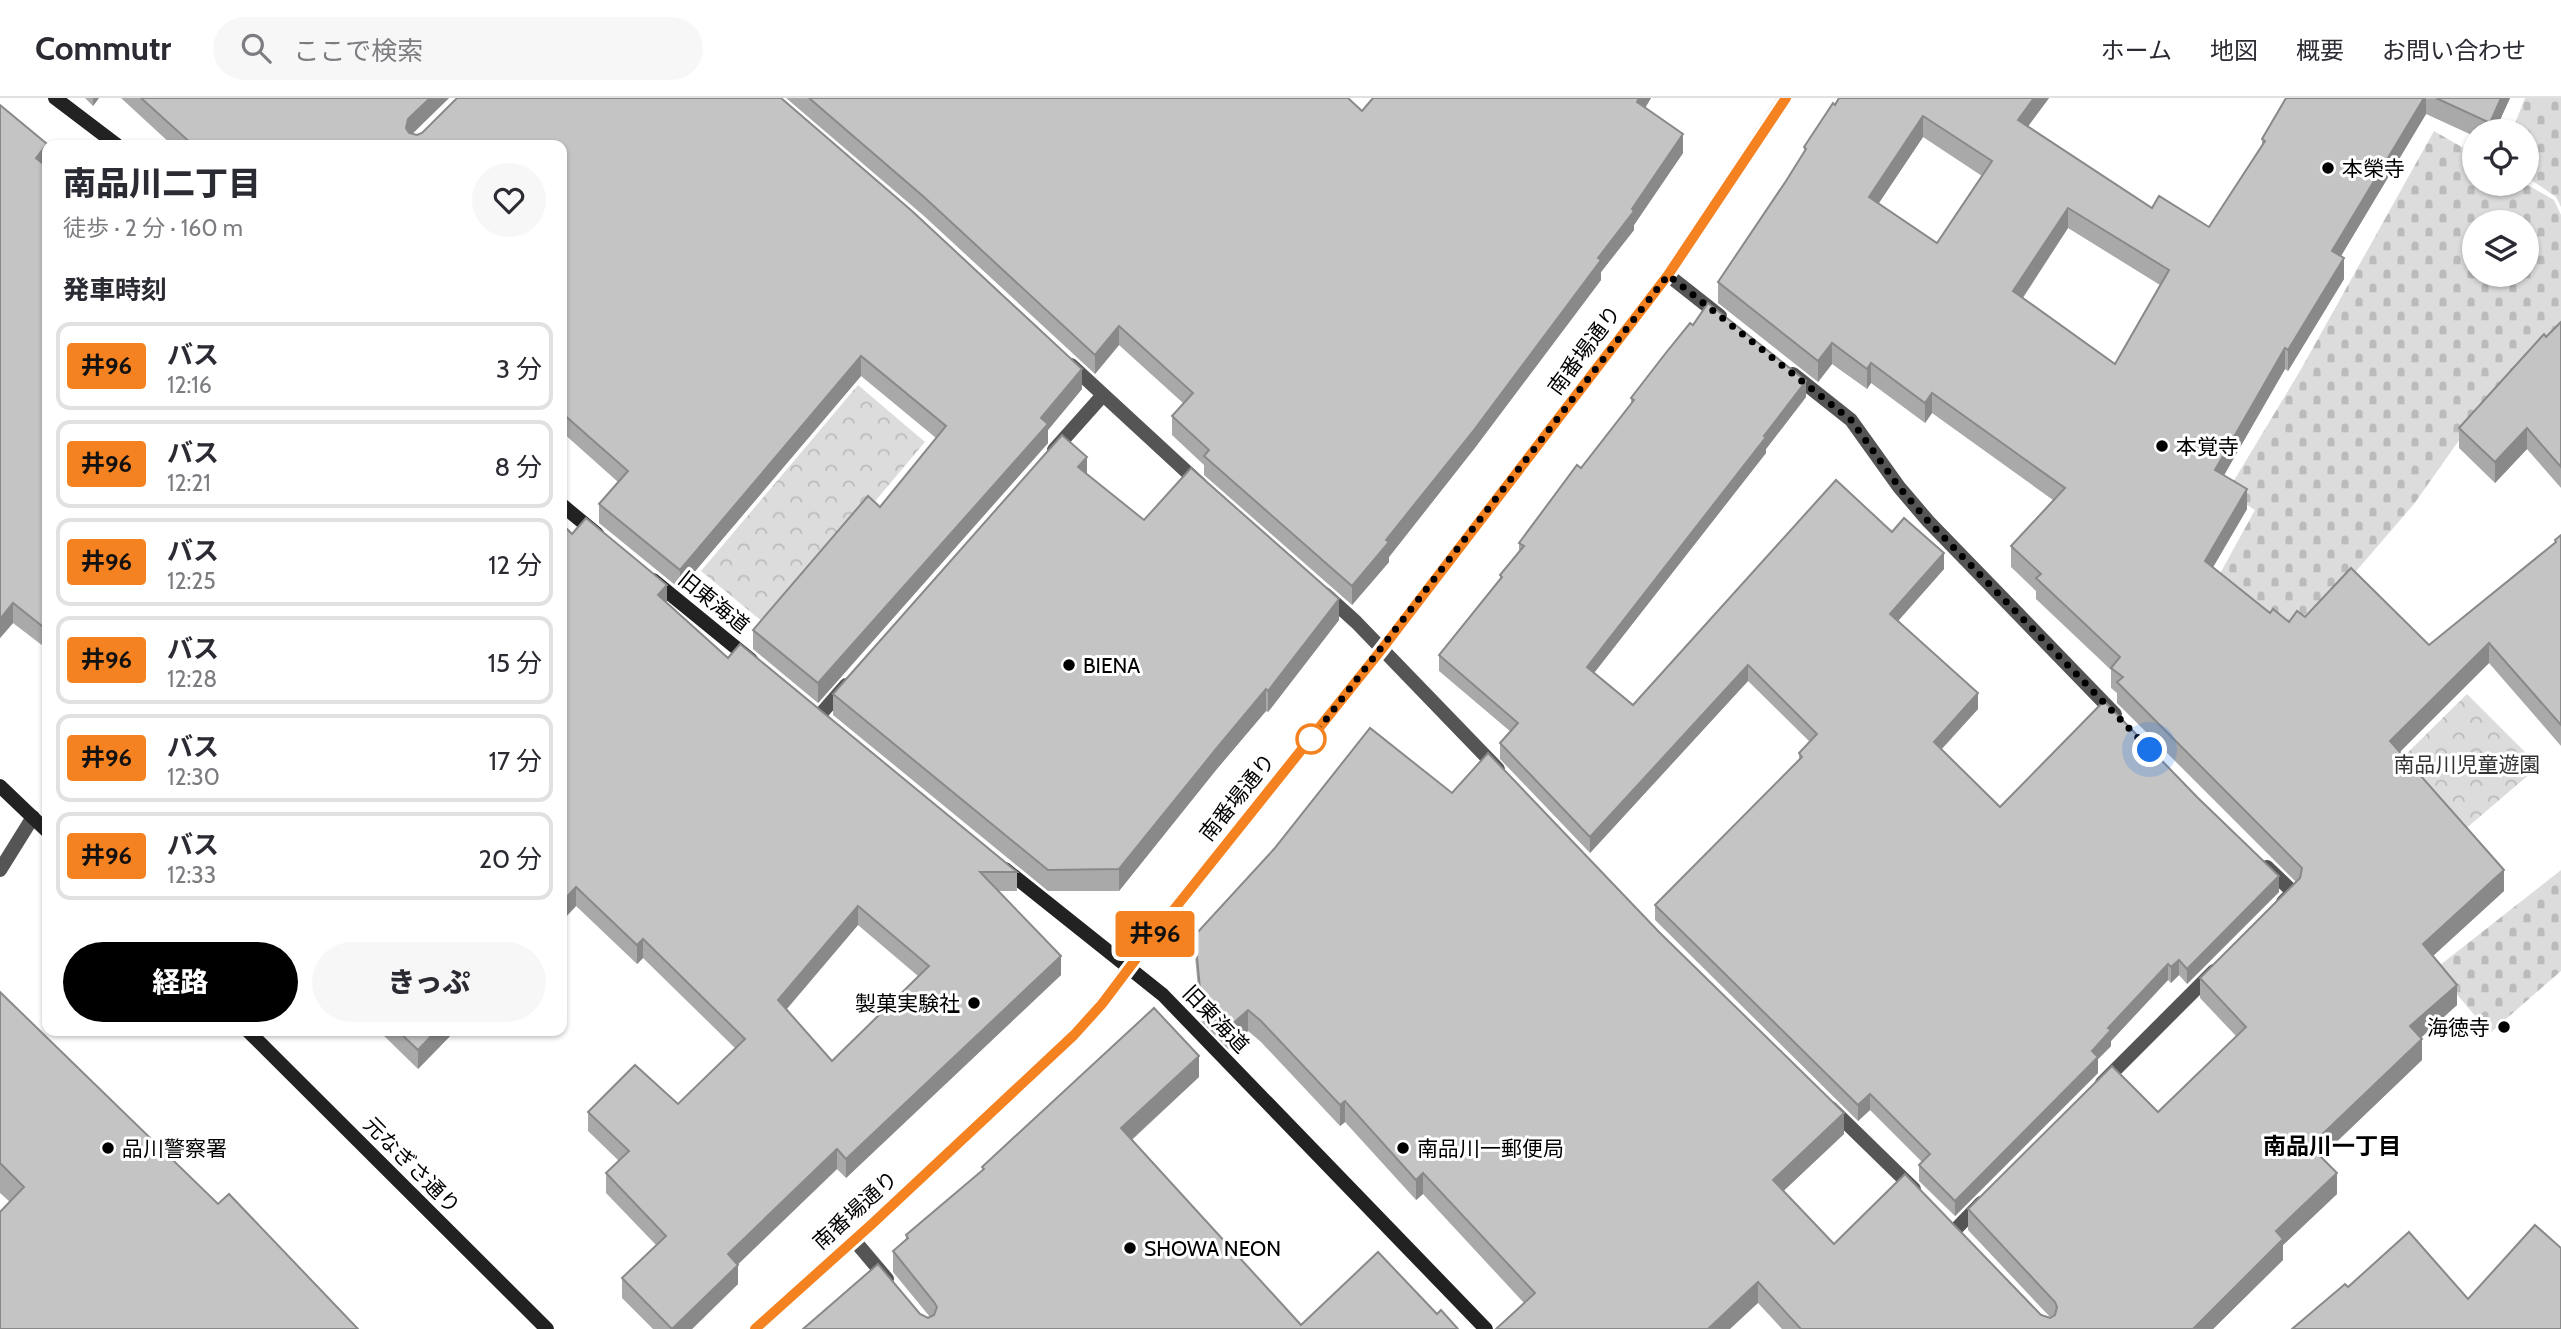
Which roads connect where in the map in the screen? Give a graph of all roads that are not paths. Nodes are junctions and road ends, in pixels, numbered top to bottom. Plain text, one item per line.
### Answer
1 (55, 98) edge
2 (1785, 98) edge
3 (110, 140) edge
4 (1668, 275) junction
5 (1731, 325) edge
6 (1057, 352) edge
7 (1786, 368) edge
8 (1103, 395) junction
9 (1048, 457) edge
10 (1214, 497) edge
11 (567, 509) edge
12 (605, 540) edge
13 (637, 566) edge
14 (1316, 586) edge
15 (1382, 649) junction
16 (765, 672) edge
17 (855, 674) edge
18 (819, 716) edge
19 (2129, 729) edge
20 (1513, 785) edge
21 (0, 786) edge
22 (33, 817) junction
23 (42, 826) edge
24 (2254, 855) edge
25 (990, 856) edge
26 (0, 870) edge
27 (2273, 912) edge
28 (2225, 960) edge
29 (1128, 968) junction
30 (253, 1036) edge
31 (2090, 1095) edge
32 (1820, 1097) edge
33 (1993, 1191) edge
34 (1926, 1201) edge
35 (1954, 1229) edge
36 (854, 1240) junction
37 (892, 1285) edge
38 (547, 1329) edge
39 (755, 1329) edge
40 (1486, 1329) edge

1 - 3 street
2 - 4 street, 南番場通り
4 - 5 street
4 - 15 street, 南番場通り
6 - 8 street
7 - 19 street
8 - 9 street
8 - 10 street
11 - 12 street
13 - 16 street, 旧東海道
14 - 15 street
15 - 20 street
15 - 29 street, 南番場通り
17 - 18 street
21 - 22 street
22 - 23 street
22 - 26 street
24 - 27 street
25 - 29 street, 旧東海道
28 - 31 street
29 - 36 street, 南番場通り
29 - 40 street, 旧東海道
30 - 38 street, 元なぎさ通り
32 - 34 street
33 - 35 street
36 - 37 street
36 - 39 street, 南番場通り

